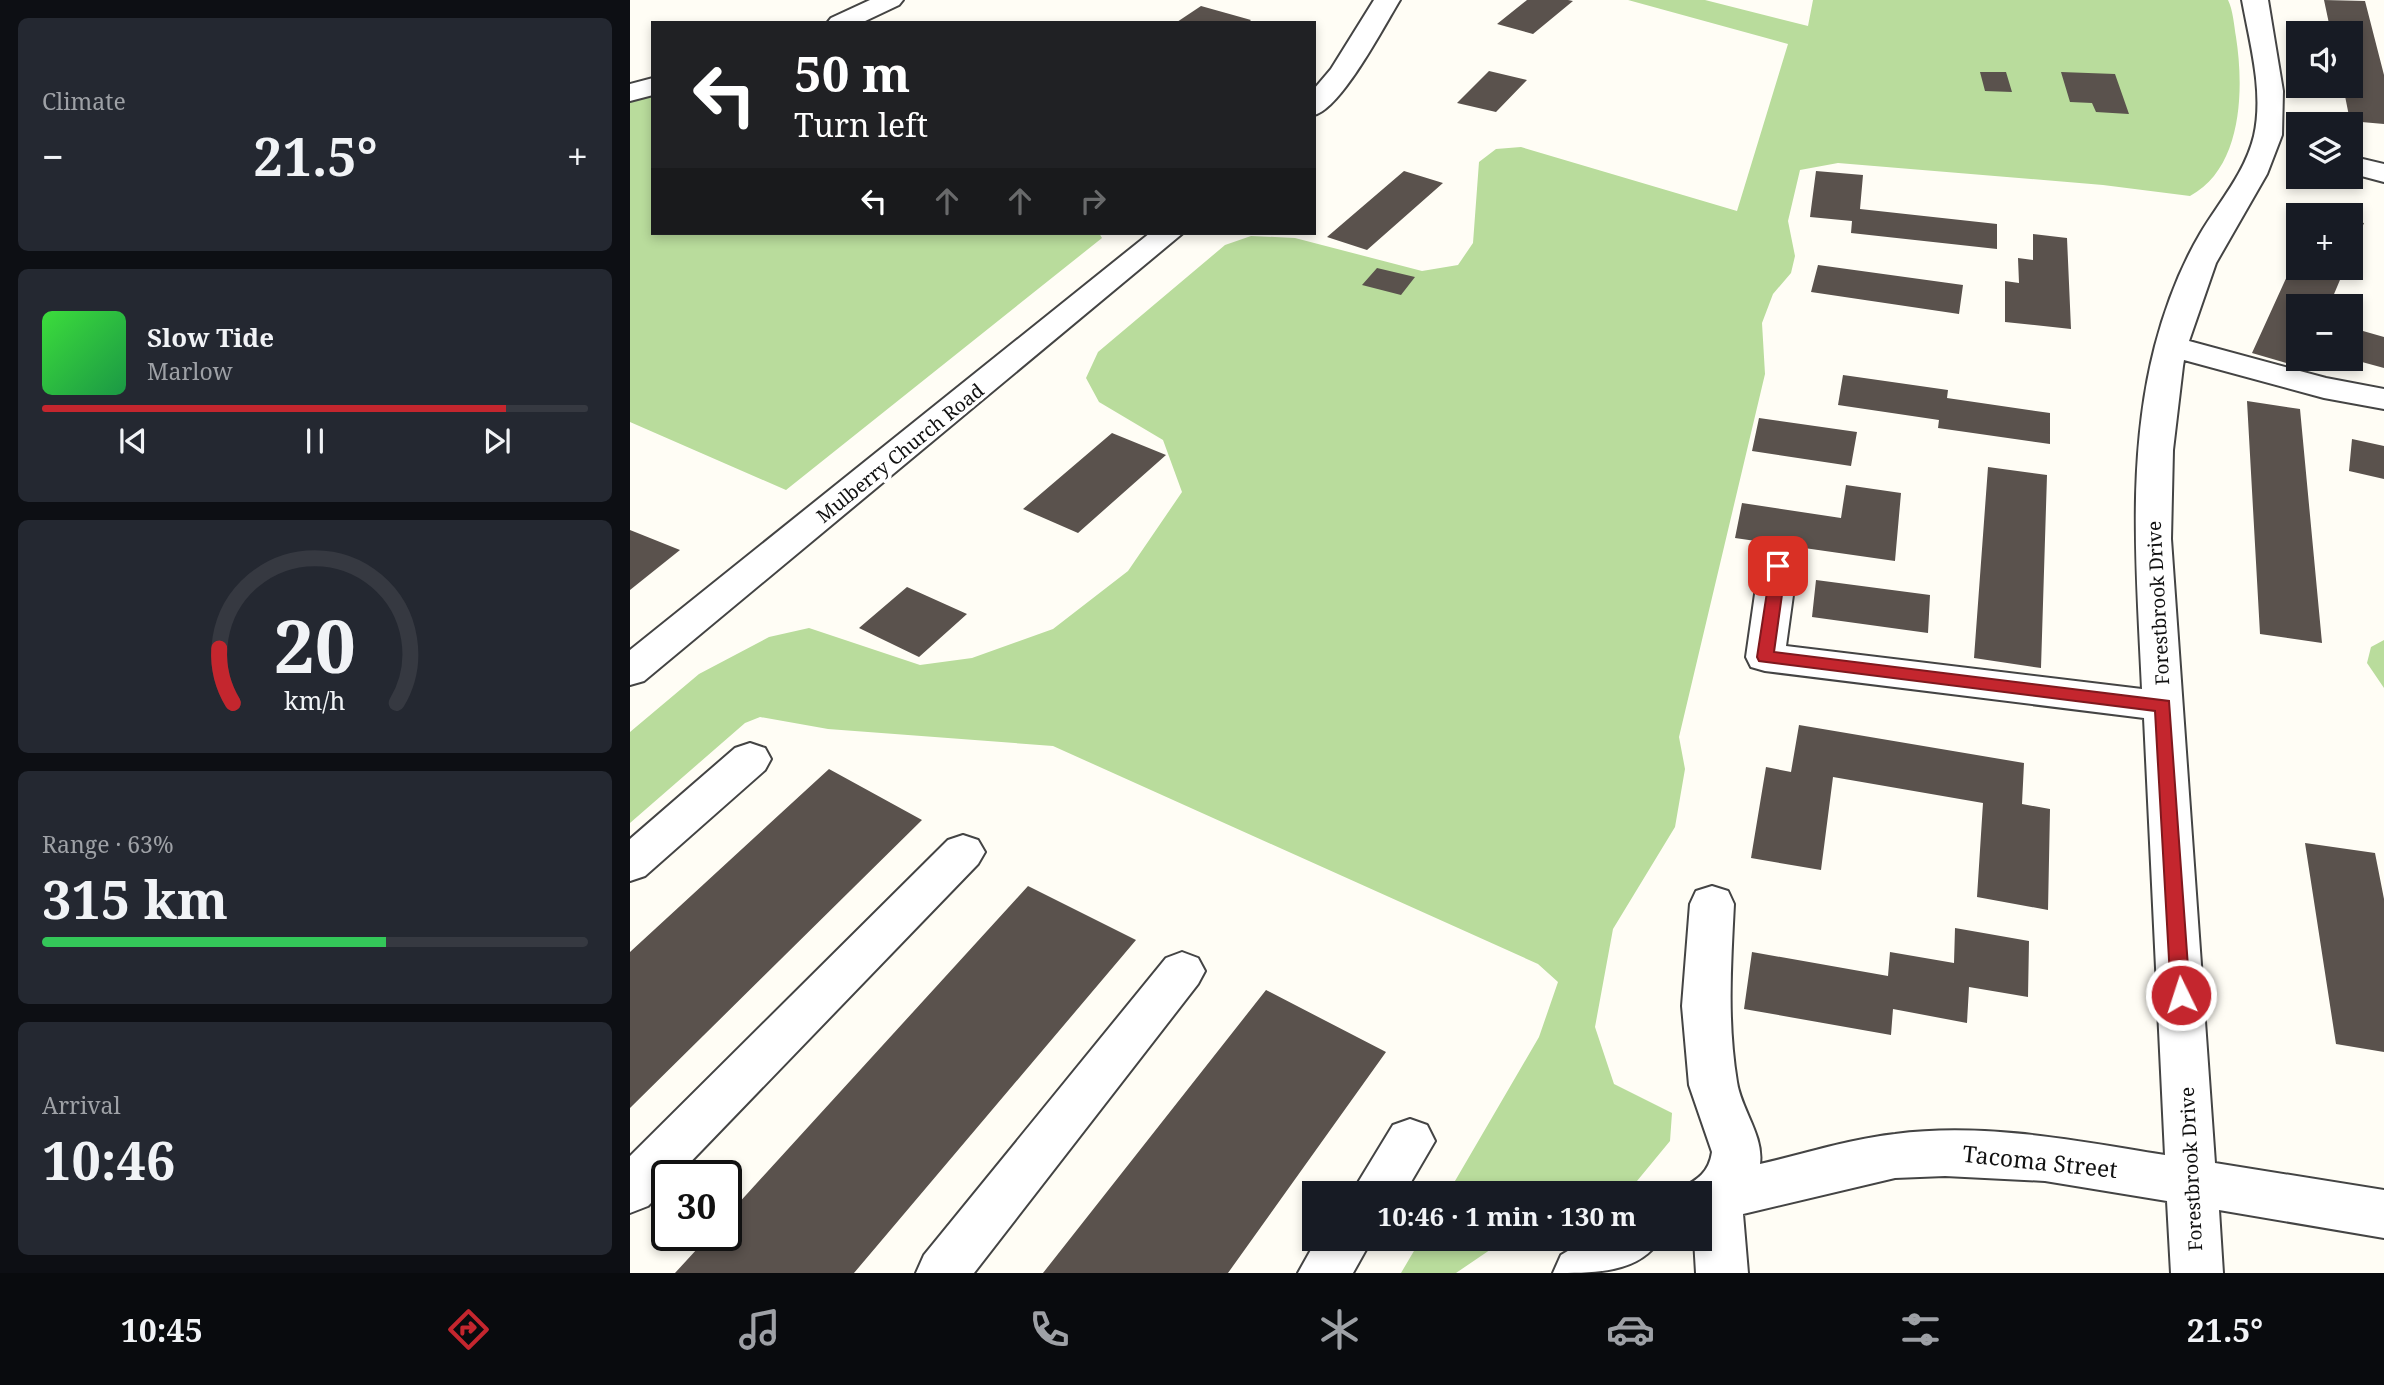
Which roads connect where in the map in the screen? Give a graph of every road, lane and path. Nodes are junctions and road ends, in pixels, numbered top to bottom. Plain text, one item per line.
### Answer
1 (890, 0) edge
2 (1387, 0) edge
3 (2255, 0) edge
4 (844, 21) edge
5 (651, 87) edge
6 (630, 93) edge
7 (1316, 105) edge
8 (2363, 167) edge
9 (2384, 173) edge
10 (1166, 235) edge
11 (2171, 346) junction
12 (2384, 400) edge
13 (1778, 566) dead end
14 (630, 671) edge
15 (2163, 706) junction
16 (750, 759) dead end
17 (963, 852) dead end
18 (630, 864) edge
19 (1712, 904) dead end
20 (1182, 971) dead end
21 (1410, 1141) dead end
22 (1384, 1181) edge
23 (2192, 1181) junction
24 (630, 1190) edge
25 (1712, 1196) edge
26 (1712, 1200) edge
27 (2384, 1214) edge
28 (1712, 1222) edge
29 (1338, 1251) edge
30 (1615, 1251) edge
31 (942, 1273) edge
32 (1324, 1273) edge
33 (1579, 1273) edge
34 (1722, 1273) edge
35 (2197, 1273) edge

1 - 4 street
2 - 7 street
3 - 11 street, Forestbrook Drive
5 - 6 street
8 - 9 street
10 - 14 street, Mulberry Church Road
11 - 12 street
11 - 15 street, Forestbrook Drive
13 - 15 street
15 - 23 street, Forestbrook Drive
16 - 18 street
17 - 24 street
19 - 25 street
20 - 31 street
21 - 22 street
23 - 26 street, Tacoma Street
23 - 27 street, Tacoma Street
23 - 35 street, Forestbrook Drive
28 - 34 street
29 - 32 street
30 - 33 street

